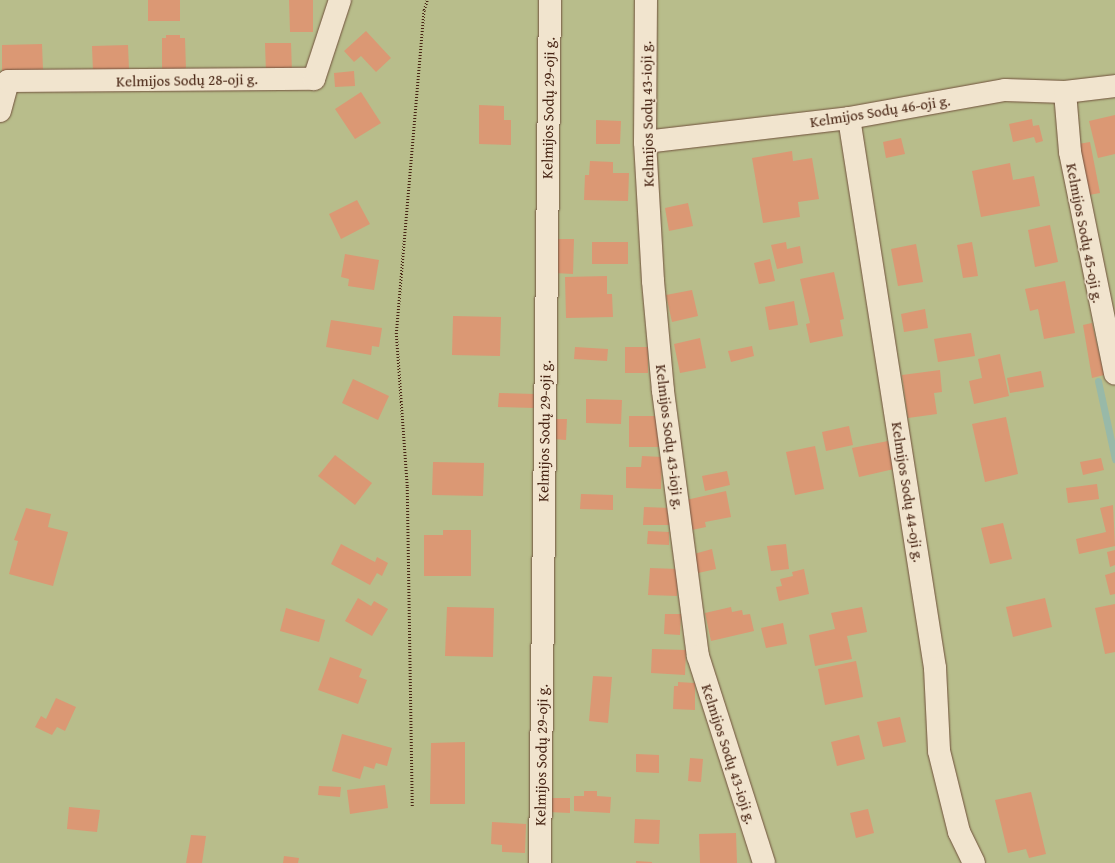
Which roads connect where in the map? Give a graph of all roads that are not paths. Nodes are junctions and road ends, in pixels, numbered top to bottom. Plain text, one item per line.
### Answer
1 (340, 0) edge
2 (550, 0) edge
3 (646, 0) edge
4 (1115, 86) edge
5 (1065, 92) junction
6 (0, 111) edge
7 (849, 118) junction
8 (645, 142) junction
9 (1106, 297) edge
10 (1115, 373) edge
11 (540, 863) edge
12 (764, 863) edge
13 (974, 863) edge

1 - 6 street, Kelmijos Sodų 28-oji g.
2 - 11 street, Kelmijos Sodų 29-oji g.
3 - 8 street, Kelmijos Sodų 43-ioji g.
4 - 5 street, Kelmijos Sodų 46-oji g.
5 - 7 street, Kelmijos Sodų 46-oji g.
5 - 9 street, Kelmijos Sodų 45-oji g.
7 - 8 street, Kelmijos Sodų 46-oji g.
7 - 13 street, Kelmijos Sodų 44-oji g.
8 - 12 street, Kelmijos Sodų 43-ioji g.
9 - 10 street, Kelmijos Sodų 45-oji g.

